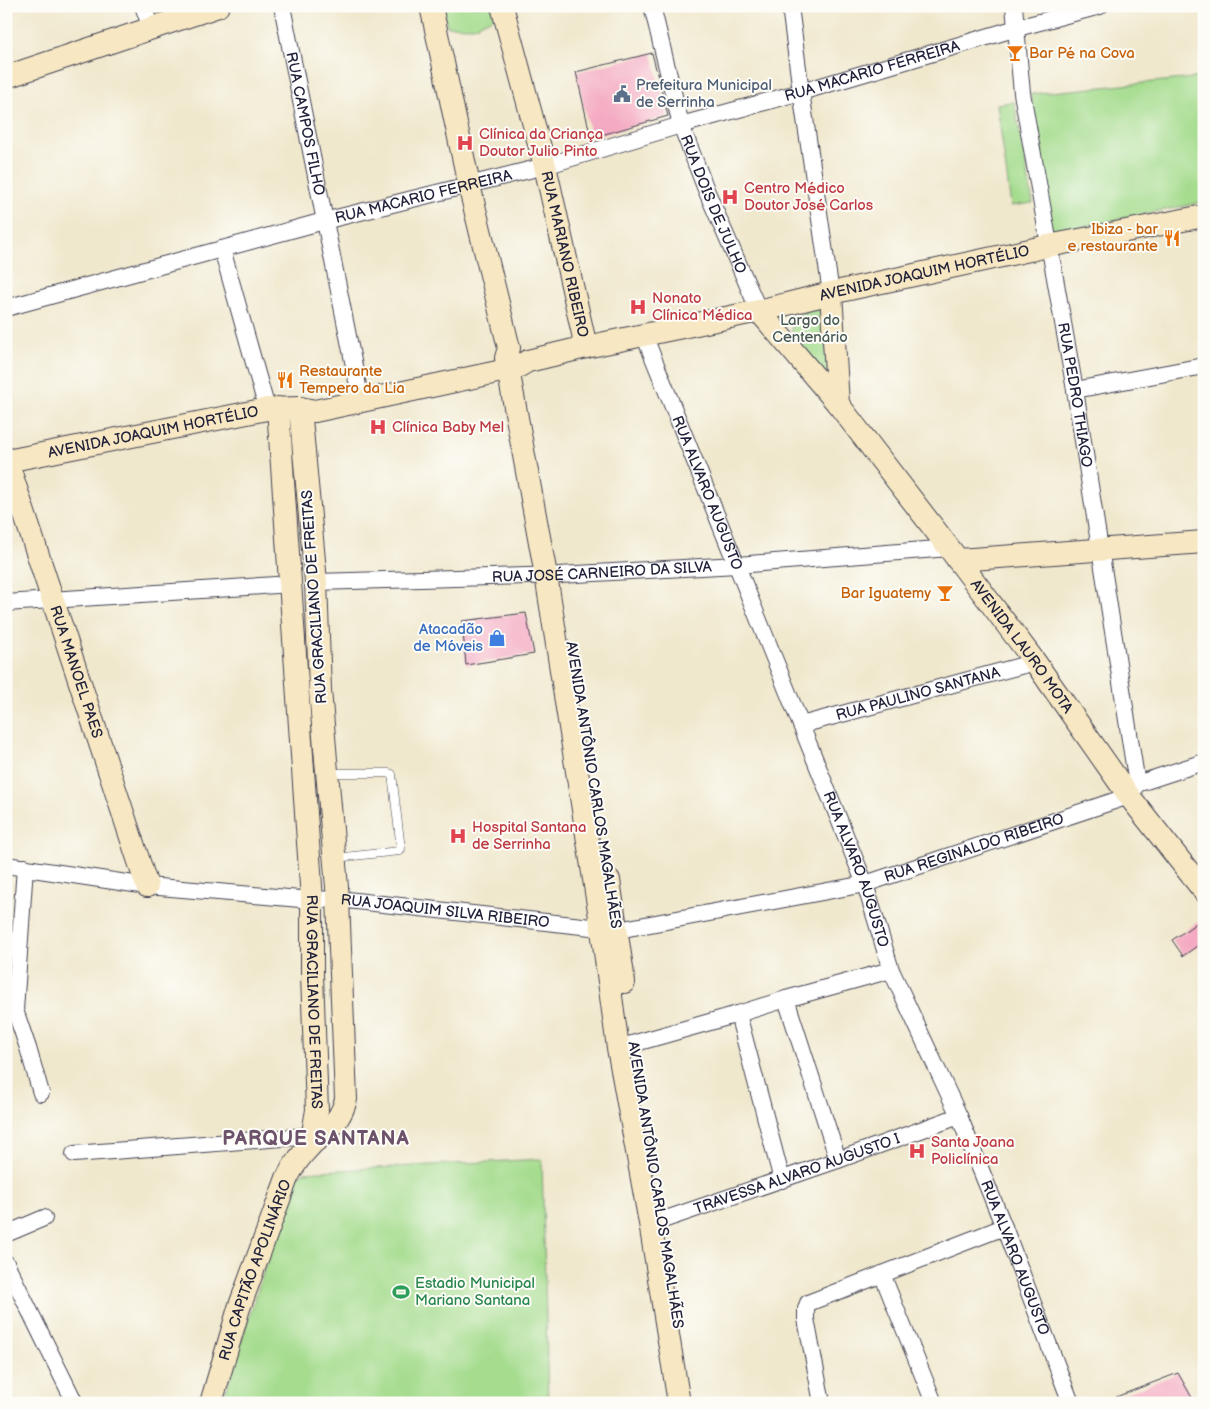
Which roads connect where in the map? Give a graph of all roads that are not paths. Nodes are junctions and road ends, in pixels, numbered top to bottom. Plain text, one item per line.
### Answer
1 (143, 6) edge
2 (218, 6) edge
3 (282, 6) edge
4 (431, 6) edge
5 (652, 6) edge
6 (790, 6) edge
7 (1014, 6) edge
8 (1100, 6) edge
9 (503, 11) edge
10 (151, 28) junction
11 (1017, 28) junction
12 (6, 77) edge
13 (801, 92) junction
14 (681, 125) junction
15 (545, 166) junction
16 (470, 185) junction
17 (1204, 216) edge
18 (324, 222) junction
19 (1048, 246) junction
20 (222, 249) junction
21 (830, 293) junction
22 (6, 308) edge
23 (759, 311) junction
24 (644, 335) junction
25 (586, 347) junction
26 (513, 360) junction
27 (1204, 366) edge
28 (1075, 390) junction
29 (359, 395) junction
30 (838, 404) junction
31 (281, 408) junction
32 (7, 460) edge
33 (13, 503) edge
34 (1204, 542) edge
35 (1100, 549) junction
36 (953, 554) junction
37 (737, 565) junction
38 (553, 575) junction
39 (316, 582) junction
40 (291, 584) junction
41 (54, 600) junction
42 (6, 603) edge
43 (1035, 662) junction
44 (801, 726) junction
45 (1204, 762) edge
46 (327, 773) junction
47 (1133, 790) junction
48 (333, 858) junction
49 (6, 864) edge
50 (25, 867) junction
51 (865, 884) junction
52 (147, 886) junction
53 (1204, 891) edge
54 (338, 899) junction
55 (312, 900) junction
56 (610, 930) junction
57 (891, 970) junction
58 (786, 999) junction
59 (10, 1011) edge
60 (738, 1014) junction
61 (625, 1047) junction
62 (40, 1093) dead end
63 (959, 1116) junction
64 (316, 1138) junction
65 (74, 1154) dead end
66 (838, 1160) junction
67 (782, 1180) junction
68 (44, 1218) dead end
69 (656, 1222) junction
70 (1004, 1227) junction
71 (6, 1234) edge
72 (6, 1263) edge
73 (882, 1274) junction
74 (667, 1288) junction
75 (75, 1403) edge
76 (211, 1403) edge
77 (679, 1403) edge
78 (692, 1403) edge
79 (822, 1403) edge
80 (934, 1403) edge
81 (1071, 1403) edge

1 - 10 street
2 - 10 street
3 - 18 street, RUA CAMPOS FILHO
4 - 16 street, AVENIDA ANTÔNIO CARLOS MAGALHÃES
5 - 14 street, RUA DOIS DE JULHO
6 - 13 street
7 - 11 street, RUA PEDRO THIAGO
8 - 11 street, RUA MACARIO FERREIRA
9 - 15 street, RUA MARIANO RIBEIRO
10 - 12 street
11 - 13 street, RUA MACARIO FERREIRA
11 - 19 street, RUA PEDRO THIAGO
13 - 14 street, RUA MACARIO FERREIRA
13 - 21 street
14 - 15 street, RUA MACARIO FERREIRA
14 - 23 street, RUA DOIS DE JULHO
15 - 16 street, RUA MACARIO FERREIRA
15 - 25 street, RUA MARIANO RIBEIRO
16 - 18 street, RUA MACARIO FERREIRA
16 - 26 street, AVENIDA ANTÔNIO CARLOS MAGALHÃES
17 - 19 street, AVENIDA JOAQUIM HORTÉLIO
18 - 20 street, RUA MACARIO FERREIRA
18 - 29 street, RUA CAMPOS FILHO
19 - 21 street, AVENIDA JOAQUIM HORTÉLIO
19 - 28 street, RUA PEDRO THIAGO
20 - 22 street, RUA MACARIO FERREIRA
20 - 31 street
21 - 23 street, AVENIDA JOAQUIM HORTÉLIO
21 - 30 street
23 - 24 street, AVENIDA JOAQUIM HORTÉLIO
23 - 30 street, AVENIDA LAURO MOTA
24 - 25 street, AVENIDA JOAQUIM HORTÉLIO
24 - 37 street, RUA ALVARO AUGUSTO
25 - 26 street, AVENIDA JOAQUIM HORTÉLIO
26 - 29 street, AVENIDA JOAQUIM HORTÉLIO
26 - 38 street, AVENIDA ANTÔNIO CARLOS MAGALHÃES
27 - 28 street
28 - 35 street, RUA PEDRO THIAGO
29 - 31 street, AVENIDA JOAQUIM HORTÉLIO
30 - 36 street, AVENIDA LAURO MOTA
31 - 32 street, AVENIDA JOAQUIM HORTÉLIO
31 - 39 street, RUA GRACILIANO DE FREITAS
31 - 40 street, RUA GRACILIANO DE FREITAS
32 - 33 street, RUA MANOEL PAES
33 - 41 street, RUA MANOEL PAES
34 - 35 street
35 - 36 street
35 - 47 street, RUA PEDRO THIAGO
36 - 37 street, RUA JOSÉ CARNEIRO DA SILVA
36 - 43 street, AVENIDA LAURO MOTA
37 - 38 street, RUA JOSÉ CARNEIRO DA SILVA
37 - 44 street, RUA ALVARO AUGUSTO
38 - 39 street, RUA JOSÉ CARNEIRO DA SILVA
38 - 56 street, AVENIDA ANTÔNIO CARLOS MAGALHÃES
39 - 46 street, RUA GRACILIANO DE FREITAS
40 - 41 street
40 - 55 street, RUA GRACILIANO DE FREITAS
41 - 42 street
41 - 52 street, RUA MANOEL PAES
43 - 44 street, RUA PAULINO SANTANA
43 - 47 street, AVENIDA LAURO MOTA
44 - 51 street, RUA ALVARO AUGUSTO
45 - 47 street, RUA REGINALDO RIBEIRO
46 - 48 street, RUA GRACILIANO DE FREITAS
46 - 48 lane
47 - 51 street, RUA REGINALDO RIBEIRO
47 - 53 street, AVENIDA LAURO MOTA
48 - 54 street, RUA GRACILIANO DE FREITAS
49 - 50 street, RUA JOAQUIM SILVA RIBEIRO
50 - 52 street, RUA JOAQUIM SILVA RIBEIRO
50 - 59 street
51 - 56 street, RUA REGINALDO RIBEIRO
51 - 57 street, RUA ALVARO AUGUSTO
52 - 55 street, RUA JOAQUIM SILVA RIBEIRO
54 - 55 street, RUA JOAQUIM SILVA RIBEIRO
54 - 56 street, RUA JOAQUIM SILVA RIBEIRO
54 - 64 street, RUA GRACILIANO DE FREITAS
55 - 64 street, RUA GRACILIANO DE FREITAS
56 - 61 street, AVENIDA ANTÔNIO CARLOS MAGALHÃES
57 - 58 street
57 - 63 street, RUA ALVARO AUGUSTO
58 - 60 street
58 - 66 street
59 - 62 street
60 - 61 street
60 - 67 street
61 - 69 street, AVENIDA ANTÔNIO CARLOS MAGALHÃES
63 - 66 street, TRAVESSA ALVARO AUGUSTO I
63 - 70 street, RUA ALVARO AUGUSTO
64 - 65 street
64 - 76 street, RUA CAPITÃO APOLINÁRIO
66 - 67 street, TRAVESSA ALVARO AUGUSTO I
67 - 69 street, TRAVESSA ALVARO AUGUSTO I
68 - 71 street
69 - 74 street, AVENIDA ANTÔNIO CARLOS MAGALHÃES
70 - 73 street
70 - 81 street, RUA ALVARO AUGUSTO
72 - 75 street
73 - 79 street
73 - 80 street
74 - 77 street, AVENIDA ANTÔNIO CARLOS MAGALHÃES
74 - 78 street, AVENIDA ANTÔNIO CARLOS MAGALHÃES

